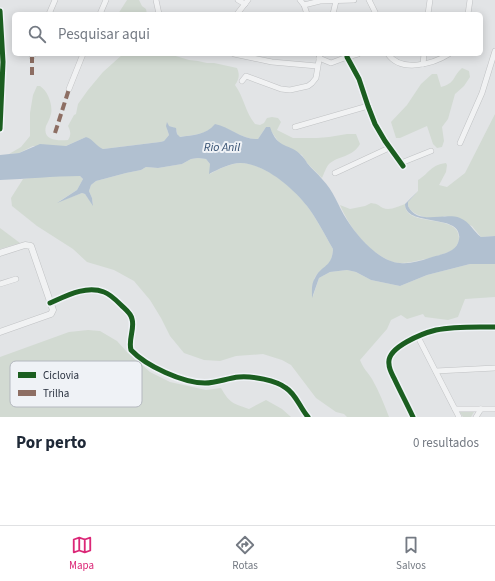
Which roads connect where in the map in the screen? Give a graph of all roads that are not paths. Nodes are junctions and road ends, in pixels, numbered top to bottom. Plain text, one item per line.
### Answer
1 (55, 0) edge
2 (106, 0) edge
3 (156, 0) edge
4 (238, 0) edge
5 (300, 0) edge
6 (320, 0) edge
7 (354, 0) edge
8 (369, 0) edge
9 (430, 0) edge
10 (470, 0) edge
11 (336, 1) edge
12 (246, 2) edge
13 (304, 5) junction
14 (0, 11) edge
15 (51, 12) edge
16 (101, 12) edge
17 (159, 12) edge
18 (238, 12) edge
19 (306, 12) edge
20 (333, 12) edge
21 (375, 12) edge
22 (428, 12) edge
23 (468, 12) edge
24 (495, 50) edge
25 (82, 56) edge
26 (244, 56) edge
27 (319, 56) edge
28 (351, 56) edge
29 (390, 56) edge
30 (424, 56) edge
31 (446, 56) edge
32 (347, 57) junction
33 (2, 62) edge
34 (423, 64) junction
35 (317, 66) junction
36 (242, 82) dead end
37 (69, 89) dead end
38 (368, 106) junction
39 (0, 128) edge
40 (295, 128) dead end
41 (460, 143) dead end
42 (389, 148) junction
43 (431, 151) dead end
44 (336, 173) dead end
45 (33, 250) junction
46 (0, 253) edge
47 (0, 257) edge
48 (16, 279) dead end
49 (0, 284) edge
50 (51, 304) junction
51 (495, 327) edge
52 (0, 328) edge
53 (0, 332) edge
54 (418, 337) junction
55 (495, 368) edge
56 (436, 371) junction
57 (455, 409) junction
58 (481, 409) junction
59 (495, 409) edge
60 (308, 417) edge
61 (413, 417) edge
62 (459, 417) edge
63 (476, 417) edge

1 - 15 street
2 - 16 street
3 - 17 street
4 - 12 street
5 - 13 street
6 - 11 street
6 - 13 street
7 - 11 street
8 - 21 street
9 - 22 street
10 - 23 street
11 - 20 street
12 - 18 street
13 - 19 street
14 - 33 street
24 - 41 street
25 - 37 street
26 - 35 street
27 - 32 street
27 - 35 street
28 - 32 street
29 - 34 street
30 - 34 street
31 - 34 street
32 - 38 street
33 - 39 street
35 - 36 street
38 - 40 street
38 - 42 street
42 - 43 street
42 - 44 street
45 - 46 street
45 - 47 street
45 - 50 street
48 - 49 street
50 - 52 street
50 - 53 street
50 - 60 street
51 - 54 street
54 - 56 street
54 - 61 street
55 - 56 street
56 - 57 street
57 - 58 street
57 - 62 street
58 - 59 street
58 - 63 street

